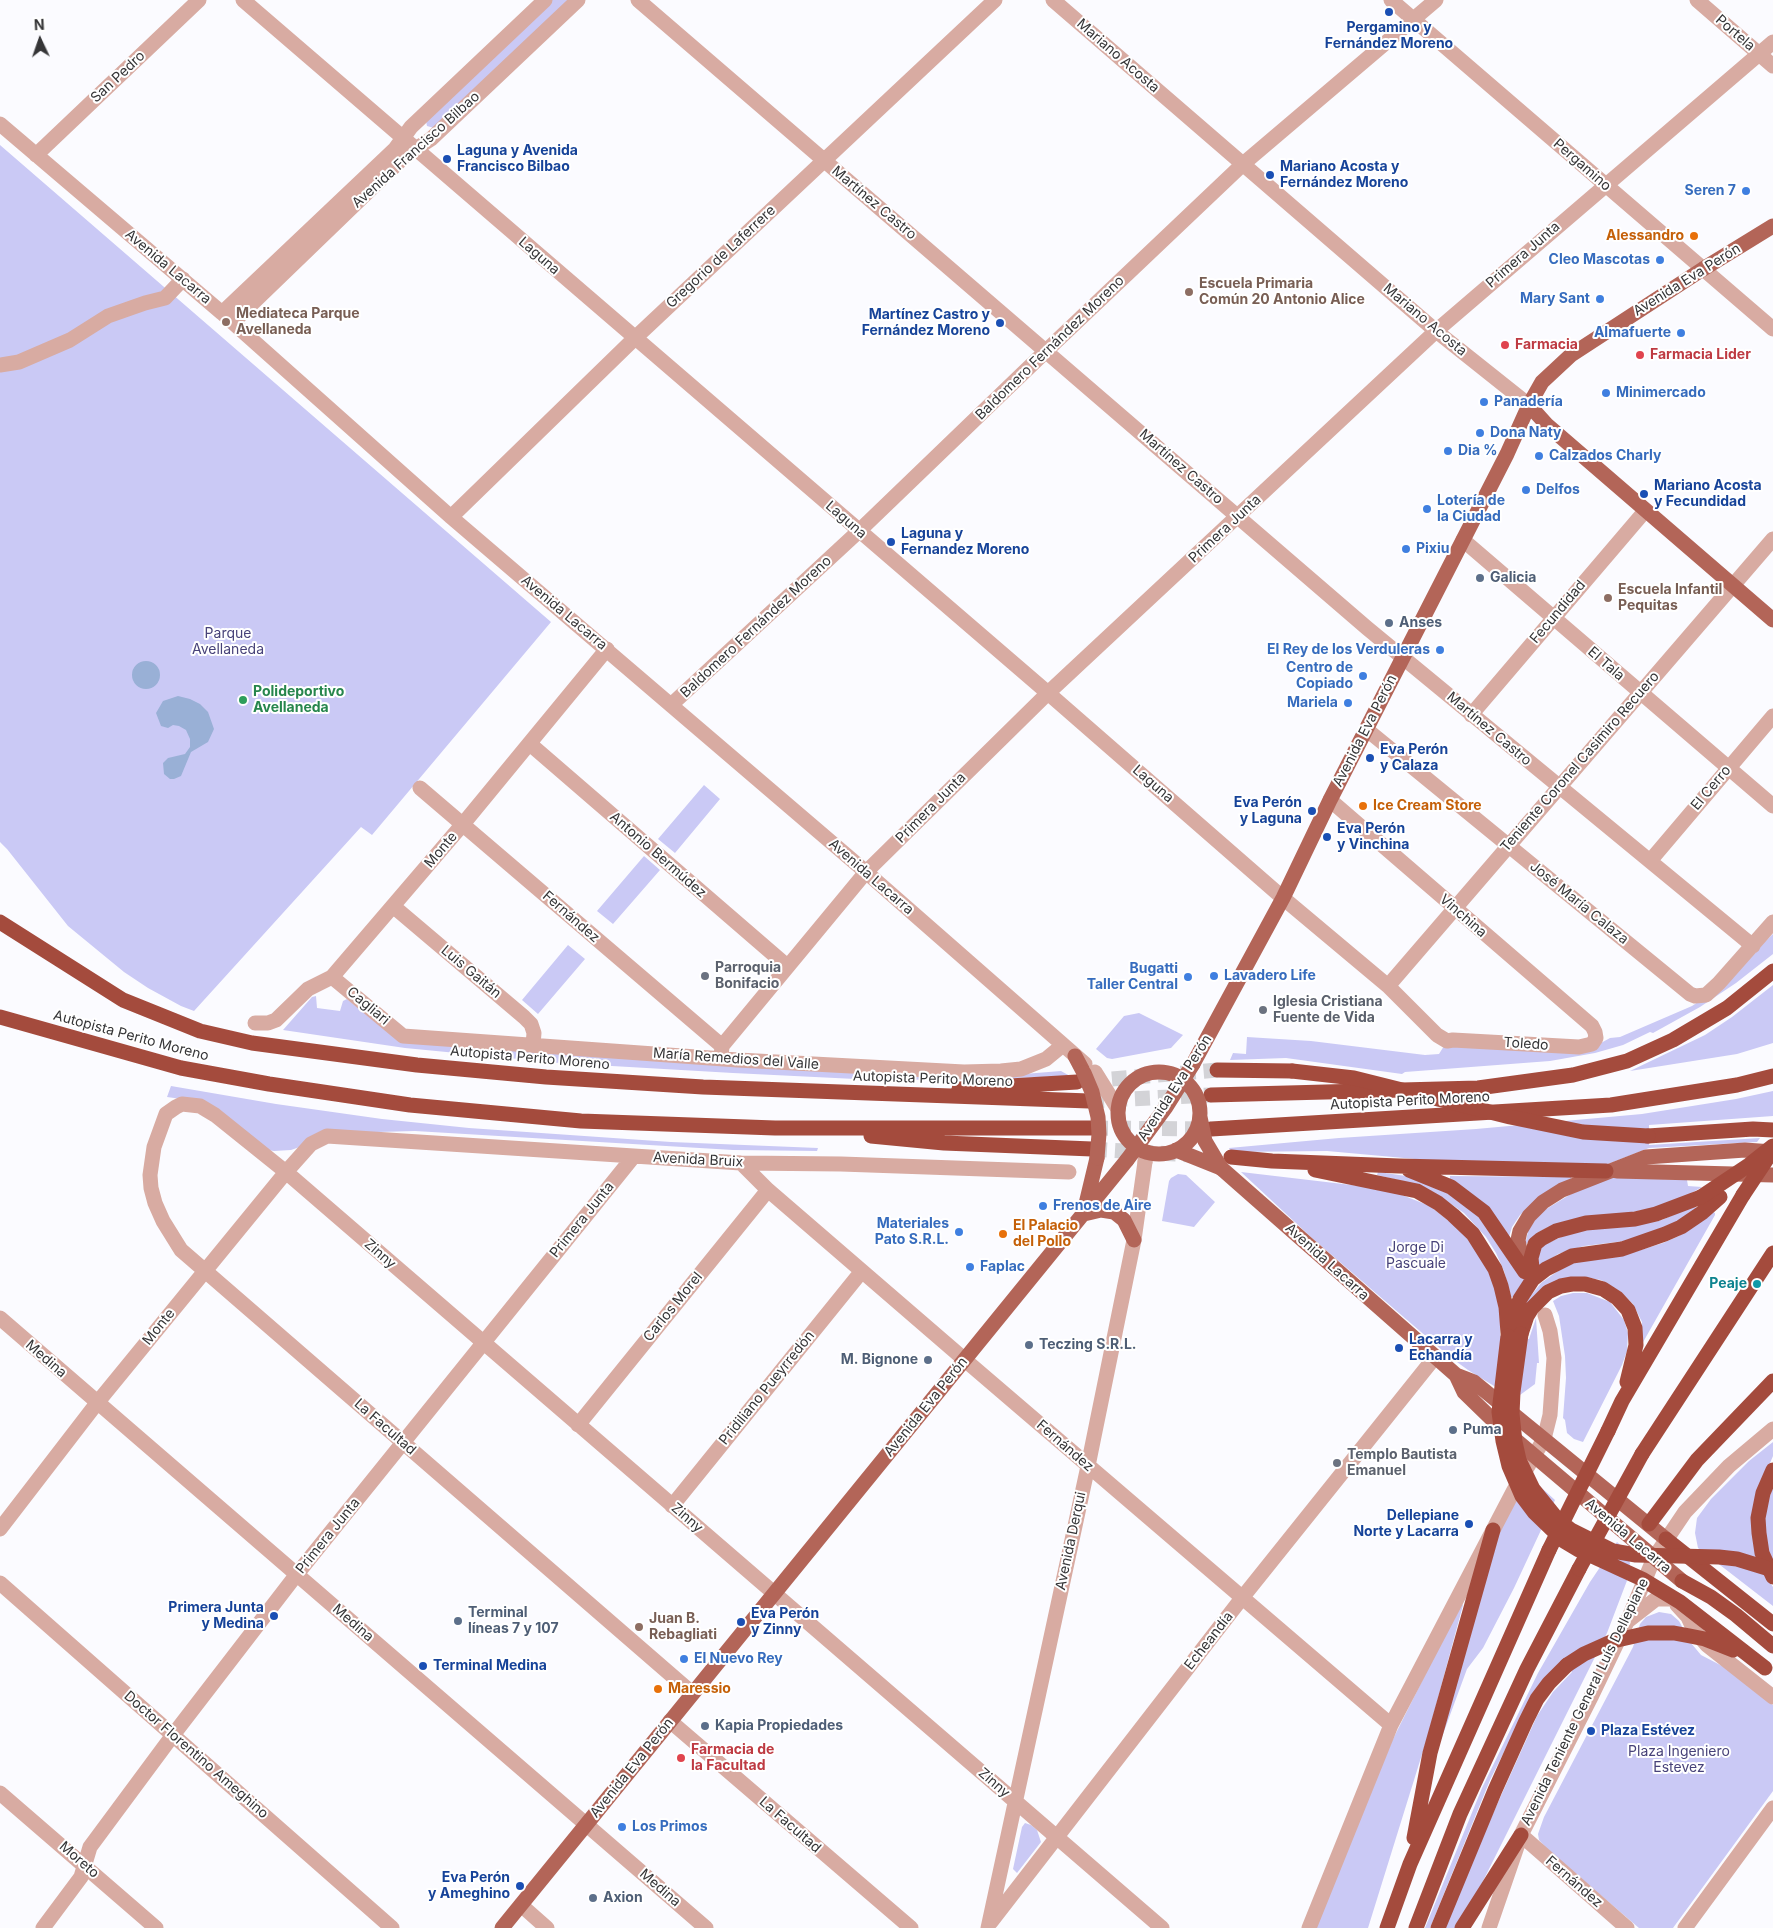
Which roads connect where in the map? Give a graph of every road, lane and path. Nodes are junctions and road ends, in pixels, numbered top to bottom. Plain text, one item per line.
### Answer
1 (199, 0) edge
2 (244, 0) edge
3 (545, 0) edge
4 (578, 0) edge
5 (638, 0) edge
6 (995, 0) edge
7 (1053, 0) edge
8 (1391, 0) edge
9 (1436, 0) edge
10 (1697, 0) edge
11 (1413, 20) junction
12 (1773, 42) edge
13 (1759, 54) junction
14 (1773, 66) edge
15 (0, 124) edge
16 (403, 138) junction
17 (416, 149) junction
18 (36, 155) junction
19 (824, 160) junction
20 (1243, 164) junction
21 (1605, 185) junction
22 (1773, 226) edge
23 (1702, 269) junction
24 (182, 279) junction
25 (227, 318) junction
26 (1773, 329) edge
27 (1436, 330) junction
28 (635, 338) junction
29 (1046, 351) junction
30 (0, 366) edge
31 (1529, 405) junction
32 (1645, 511) junction
33 (451, 517) junction
34 (1238, 517) junction
35 (859, 531) junction
36 (1773, 539) edge
37 (1463, 540) junction
38 (1732, 585) junction
39 (1553, 617) junction
40 (1773, 620) edge
41 (606, 649) junction
42 (1403, 657) junction
43 (1048, 693) junction
44 (1640, 693) junction
45 (671, 705) junction
46 (1471, 715) junction
47 (1773, 716) edge
48 (1366, 729) junction
49 (530, 744) junction
50 (1729, 768) junction
51 (1558, 786) junction
52 (420, 788) dead end
53 (1330, 800) junction
54 (1773, 806) edge
55 (463, 824) junction
56 (1508, 845) junction
57 (1650, 861) junction
58 (866, 872) junction
59 (1283, 898) junction
60 (394, 906) junction
61 (1455, 908) junction
62 (0, 922) edge
63 (1773, 922) edge
64 (1753, 946) junction
65 (787, 966) junction
66 (1773, 972) edge
67 (332, 977) junction
68 (1388, 986) junction
69 (0, 1017) edge
70 (255, 1023) dead end
71 (1595, 1032) joint
72 (403, 1036) joint
73 (1446, 1041) joint
74 (533, 1045) junction
75 (1063, 1045) junction
76 (721, 1052) junction
77 (1075, 1056) joint
78 (1217, 1070) tunnel mouth
79 (1086, 1076) junction
80 (1773, 1076) edge
81 (1183, 1080) junction
82 (897, 1094) junction
83 (1211, 1095) tunnel mouth
84 (1088, 1101) tunnel mouth
85 (1118, 1110) junction
86 (1200, 1117) junction
87 (162, 1123) joint
88 (775, 1128) junction
89 (1093, 1128) tunnel mouth
90 (1211, 1129) tunnel mouth
91 (1773, 1130) edge
92 (327, 1136) joint
93 (1773, 1149) edge
94 (1176, 1150) junction
95 (1094, 1154) junction
96 (1143, 1154) junction
97 (634, 1156) junction
98 (1272, 1161) junction
99 (741, 1163) junction
100 (1226, 1163) junction
101 (1749, 1165) junction
102 (1398, 1166) junction
103 (1606, 1171) junction
104 (286, 1172) junction
105 (1069, 1172) dead end
106 (1773, 1175) edge
107 (768, 1190) junction
108 (1084, 1214) junction
109 (1134, 1240) junction
110 (1773, 1253) edge
111 (1527, 1270) junction
112 (204, 1271) junction
113 (862, 1271) junction
114 (1544, 1315) dead end
115 (0, 1318) edge
116 (1512, 1334) junction
117 (483, 1342) junction
118 (1435, 1357) junction
119 (964, 1360) junction
120 (1456, 1376) junction
121 (1773, 1381) edge
122 (1622, 1401) junction
123 (97, 1403) junction
124 (578, 1425) junction
125 (1773, 1429) edge
126 (1544, 1440) junction
127 (403, 1443) junction
128 (1534, 1456) junction
129 (1088, 1466) junction
130 (1773, 1470) edge
131 (672, 1506) junction
132 (1649, 1524) junction
133 (0, 1529) edge
134 (1493, 1530) junction
135 (1666, 1538) junction
136 (1654, 1558) junction
137 (1773, 1570) edge
138 (297, 1574) junction
139 (1773, 1577) edge
140 (1682, 1582) junction
141 (0, 1583) edge
142 (774, 1594) junction
143 (1242, 1598) junction
144 (1670, 1599) junction
145 (1627, 1622) junction
146 (1773, 1624) edge
147 (1773, 1646) edge
148 (1769, 1671) edge
149 (692, 1693) junction
150 (1773, 1697) edge
151 (670, 1721) junction
152 (1391, 1725) junction
153 (172, 1735) junction
154 (0, 1793) edge
155 (1016, 1801) junction
156 (1773, 1808) edge
157 (587, 1825) junction
158 (1521, 1835) junction
159 (1057, 1836) junction
160 (84, 1864) junction
161 (1410, 1864) junction
162 (520, 1905) junction
163 (988, 1927) edge
164 (43, 1928) edge
165 (156, 1928) edge
166 (392, 1928) edge
167 (502, 1928) edge
168 (546, 1928) edge
169 (706, 1928) edge
170 (911, 1928) edge
171 (1162, 1928) edge
172 (1309, 1928) edge
173 (1387, 1928) edge
174 (1416, 1928) edge
175 (1438, 1928) edge
176 (1462, 1928) edge
177 (1488, 1928) edge
178 (1627, 1928) edge
179 (1684, 1928) edge

1 - 18 street, San Pedro
2 - 16 street, Laguna
3 - 16 street, Avenida Francisco Bilbao
4 - 17 street, Avenida Francisco Bilbao
5 - 19 street, Martínez Castro
6 - 19 street, Gregorio de Laferrere
7 - 20 street, Mariano Acosta
8 - 11 street, Pergamino
9 - 11 street, Baldomero Fernández Moreno
10 - 13 street, Portela
11 - 20 street, Baldomero Fernández Moreno
11 - 21 street, Pergamino
12 - 13 street, Primera Junta
13 - 14 street, Portela
13 - 21 street, Primera Junta
15 - 18 street, Avenida Lacarra
16 - 17 street, Laguna
16 - 25 street, Avenida Francisco Bilbao
17 - 25 street, Avenida Francisco Bilbao
17 - 28 street, Laguna
18 - 24 street, Avenida Lacarra
19 - 28 street, Gregorio de Laferrere
19 - 29 street, Martínez Castro
20 - 27 street, Mariano Acosta
20 - 29 street, Baldomero Fernández Moreno
21 - 23 street, Pergamino
21 - 27 street, Primera Junta
22 - 23 main road, Avenida Eva Perón
23 - 26 street, Pergamino
23 - 31 main road, Avenida Eva Perón
24 - 25 street, Avenida Lacarra
24 - 30 street
25 - 33 street, Avenida Lacarra
27 - 31 street, Mariano Acosta
27 - 34 street, Primera Junta
28 - 33 street, Gregorio de Laferrere
28 - 35 street, Laguna
29 - 34 street, Martínez Castro
29 - 35 street, Baldomero Fernández Moreno
31 - 32 main road, Mariano Acosta
31 - 37 main road, Avenida Eva Perón
32 - 38 main road, Mariano Acosta
32 - 39 street, Fecundidad
33 - 41 street, Avenida Lacarra
34 - 42 street, Martínez Castro
34 - 43 street, Primera Junta
35 - 43 street, Laguna
35 - 45 street, Baldomero Fernández Moreno
36 - 38 street, Teniente Coronel Casimiro Recuero
37 - 39 street, El Tala
37 - 42 main road, Avenida Eva Perón
38 - 40 main road, Mariano Acosta
38 - 44 street, Teniente Coronel Casimiro Recuero
39 - 44 street, El Tala
39 - 46 street, Fecundidad
41 - 45 street, Avenida Lacarra
41 - 49 street, Monte
42 - 46 street, Martínez Castro
42 - 48 main road, Avenida Eva Perón
43 - 58 street, Primera Junta
43 - 59 street, Laguna
44 - 50 street, El Tala
44 - 51 street, Teniente Coronel Casimiro Recuero
45 - 58 street, Avenida Lacarra
46 - 51 street, Martínez Castro
47 - 50 street, El Cerro
48 - 53 main road, Avenida Eva Perón
48 - 56 street, José María Calaza
49 - 55 street, Monte
49 - 65 street, Antonio Bermúdez
50 - 54 street, El Tala
50 - 57 street, El Cerro
51 - 56 street, Teniente Coronel Casimiro Recuero
51 - 57 street, Martínez Castro
52 - 55 street, Fernández
53 - 59 main road, Avenida Eva Perón
53 - 61 street, Vinchina
55 - 60 street, Monte
55 - 76 street, Fernández
56 - 61 street, Teniente Coronel Casimiro Recuero
56 - 64 street, José María Calaza
57 - 64 street, Martínez Castro
58 - 65 street, Primera Junta
58 - 75 street, Avenida Lacarra
59 - 68 street, Laguna
59 - 81 main road, Avenida Eva Perón, bridge
60 - 67 street, Monte
60 - 74 street, Luis Gaitán
61 - 68 street, Teniente Coronel Casimiro Recuero
61 - 71 street, Vinchina
62 - 82 highway, Autopista Perito Moreno
63 - 64 street
65 - 76 street, Primera Junta
66 - 83 highway, Autopista Perito Moreno
67 - 70 street, Monte
67 - 72 street, Cagliari
68 - 73 street, Laguna
69 - 88 highway, Autopista Perito Moreno
71 - 73 street, Toledo
72 - 74 street, María Remedios del Valle
74 - 76 street, María Remedios del Valle
75 - 76 street, María Remedios del Valle
75 - 77 street, Avenida Lacarra
77 - 79 main road
78 - 91 highway, bridge
79 - 82 highway
79 - 85 street, bridge
79 - 95 main road, bridge
80 - 90 highway, Autopista Perito Moreno
81 - 85 main road, bridge
81 - 86 main road, Avenida Lacarra, bridge
81 - 96 main road, Avenida Eva Perón, bridge
82 - 84 highway, Autopista Perito Moreno
85 - 96 main road, bridge
86 - 94 main road, bridge
86 - 100 main road, Avenida Lacarra, bridge
87 - 104 street, Zinny
87 - 112 street, La Facultad
88 - 89 highway, Autopista Perito Moreno
88 - 95 highway
92 - 97 street, Avenida Bruix
92 - 104 street, Monte
93 - 101 highway, bridge
93 - 103 main road
93 - 122 highway, bridge
94 - 96 main road, bridge
94 - 100 main road, Avenida Lacarra, bridge
95 - 108 main road
96 - 108 main road, Avenida Eva Perón, bridge
96 - 109 street, Avenida Derqui
97 - 99 street, Avenida Bruix
97 - 117 street, Primera Junta
98 - 100 highway
98 - 102 highway
98 - 116 highway
99 - 105 street, Avenida Bruix
99 - 107 street, Fernández
100 - 118 main road, Avenida Lacarra
101 - 111 highway, bridge
101 - 116 highway, bridge
102 - 103 highway
102 - 111 highway
103 - 106 main road
103 - 111 main road
104 - 112 street, Monte
104 - 117 street, Zinny
107 - 113 street, Fernández
107 - 124 street, Carlos Morel
108 - 109 main road
108 - 119 main road, Avenida Eva Perón
109 - 129 street, Avenida Derqui
110 - 174 highway, bridge
112 - 123 street, Monte
112 - 127 street, La Facultad
113 - 119 street, Fernández
113 - 131 street, Pridiliano Pueyrredón
114 - 126 street
115 - 123 street, Medina
116 - 122 highway
116 - 137 highway, bridge
116 - 148 highway, bridge
117 - 124 street, Zinny
117 - 127 street, Primera Junta
118 - 120 main road, Avenida Lacarra
118 - 143 street, Echeandía
119 - 129 street, Fernández
119 - 142 main road, Avenida Eva Perón
120 - 126 main road, Avenida Lacarra
120 - 128 main road, Avenida Lacarra
121 - 132 highway
122 - 161 highway, bridge
123 - 133 street, Monte
123 - 138 street, Medina
124 - 131 street, Zinny
125 - 135 street, Avenida Teniente General Luís Dellepiane
126 - 128 street
126 - 132 main road, Avenida Lacarra
127 - 138 street, Primera Junta
127 - 149 street, La Facultad
128 - 134 street
128 - 136 main road, Avenida Lacarra
129 - 143 street, Fernández
129 - 155 street, Avenida Derqui
130 - 139 highway
131 - 142 street, Zinny
132 - 135 main road, Avenida Lacarra
134 - 152 street
134 - 161 highway
135 - 136 street, Avenida Teniente General Luís Dellepiane
135 - 146 highway
136 - 140 main road, Avenida Lacarra
136 - 145 street, Avenida Teniente General Luís Dellepiane
138 - 153 street, Primera Junta
138 - 157 street, Medina
140 - 144 street, Avenida Lacarra
140 - 147 highway
141 - 153 street, Doctor Florentino Ameghino
142 - 149 main road, Avenida Eva Perón
142 - 155 street, Zinny
143 - 152 street, Fernández
143 - 159 street, Echeandía
144 - 145 street
144 - 150 street
145 - 158 street, Avenida Teniente General Luís Dellepiane
148 - 175 highway, bridge
149 - 151 main road, Avenida Eva Perón
151 - 157 main road, Avenida Eva Perón
151 - 170 street, La Facultad
152 - 172 street
153 - 160 street, Primera Junta
153 - 166 street, Doctor Florentino Ameghino
154 - 160 street, Moreto
155 - 159 street, Zinny
155 - 163 street, Avenida Derqui
156 - 179 street
157 - 162 main road, Avenida Eva Perón
157 - 169 street, Medina
158 - 176 highway
158 - 177 street, Avenida Teniente General Luís Dellepiane
158 - 178 street, Fernández
159 - 163 street, Echeandía
159 - 171 street, Zinny
160 - 164 street, Primera Junta
160 - 165 street, Moreto
161 - 173 highway
162 - 167 main road, Avenida Eva Perón
162 - 168 street

